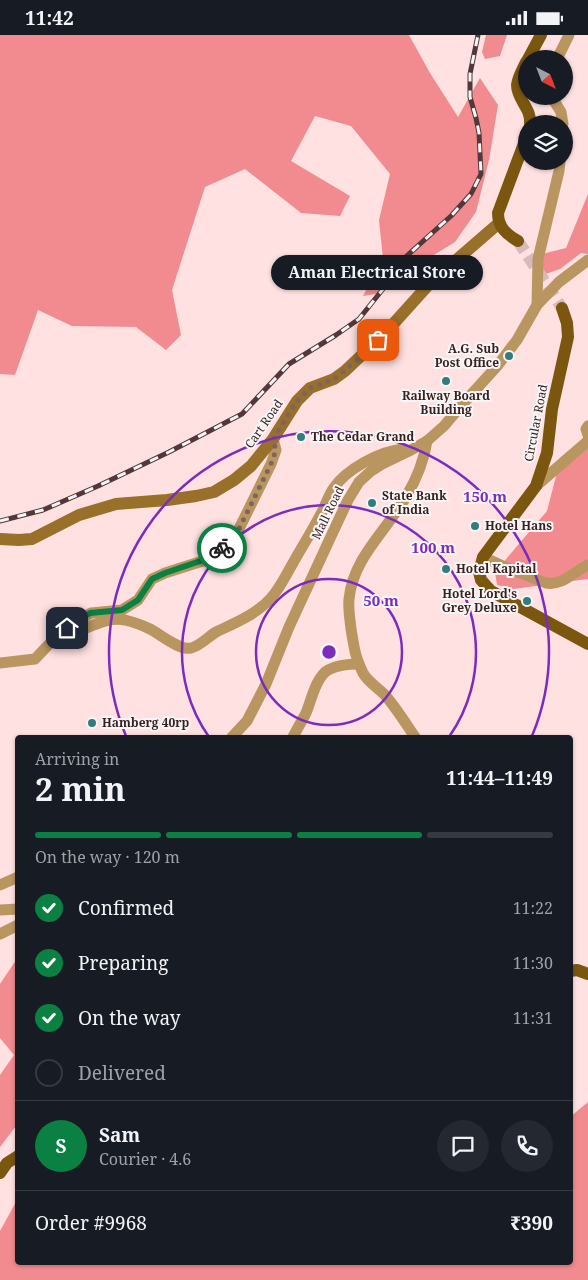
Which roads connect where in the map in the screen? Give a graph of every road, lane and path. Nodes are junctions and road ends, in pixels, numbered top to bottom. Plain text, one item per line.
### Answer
1 (541, 35) edge
2 (569, 35) edge
3 (533, 50) edge
4 (562, 50) edge
5 (518, 160) edge
6 (559, 170) edge
7 (499, 223) junction
8 (518, 241) tunnel mouth
9 (588, 260) edge
10 (537, 305) junction
11 (562, 308) tunnel mouth
12 (588, 426) edge
13 (588, 435) edge
14 (273, 439) junction
15 (427, 441) junction
16 (588, 441) edge
17 (410, 450) junction
18 (536, 486) junction
19 (0, 539) edge
20 (483, 557) junction
21 (588, 565) edge
22 (59, 635) junction
23 (588, 644) edge
24 (0, 663) edge
25 (359, 664) junction
26 (234, 735) edge
27 (294, 735) edge
28 (414, 735) edge
29 (15, 878) edge
30 (0, 885) edge
31 (15, 909) edge
32 (0, 910) edge
33 (15, 926) edge
34 (0, 934) edge
35 (573, 971) edge
36 (588, 974) edge
37 (15, 1158) edge
38 (0, 1173) edge

1 - 3 main road
2 - 4 street
5 - 7 main road
6 - 10 street
7 - 8 main road
7 - 14 main road, Cart Road
9 - 10 street, Mall Road
10 - 15 street, Mall Road
11 - 18 main road, Circular Road
12 - 13 street
14 - 19 main road, Cart Road
14 - 22 street
15 - 17 street, Mall Road
15 - 25 street
16 - 18 street
17 - 22 street
17 - 26 street, Mall Road
18 - 20 main road, Circular Road
20 - 21 street
20 - 23 main road
22 - 24 street
25 - 27 street
25 - 28 street
29 - 30 street
31 - 32 street
33 - 34 street
35 - 36 main road
37 - 38 main road

